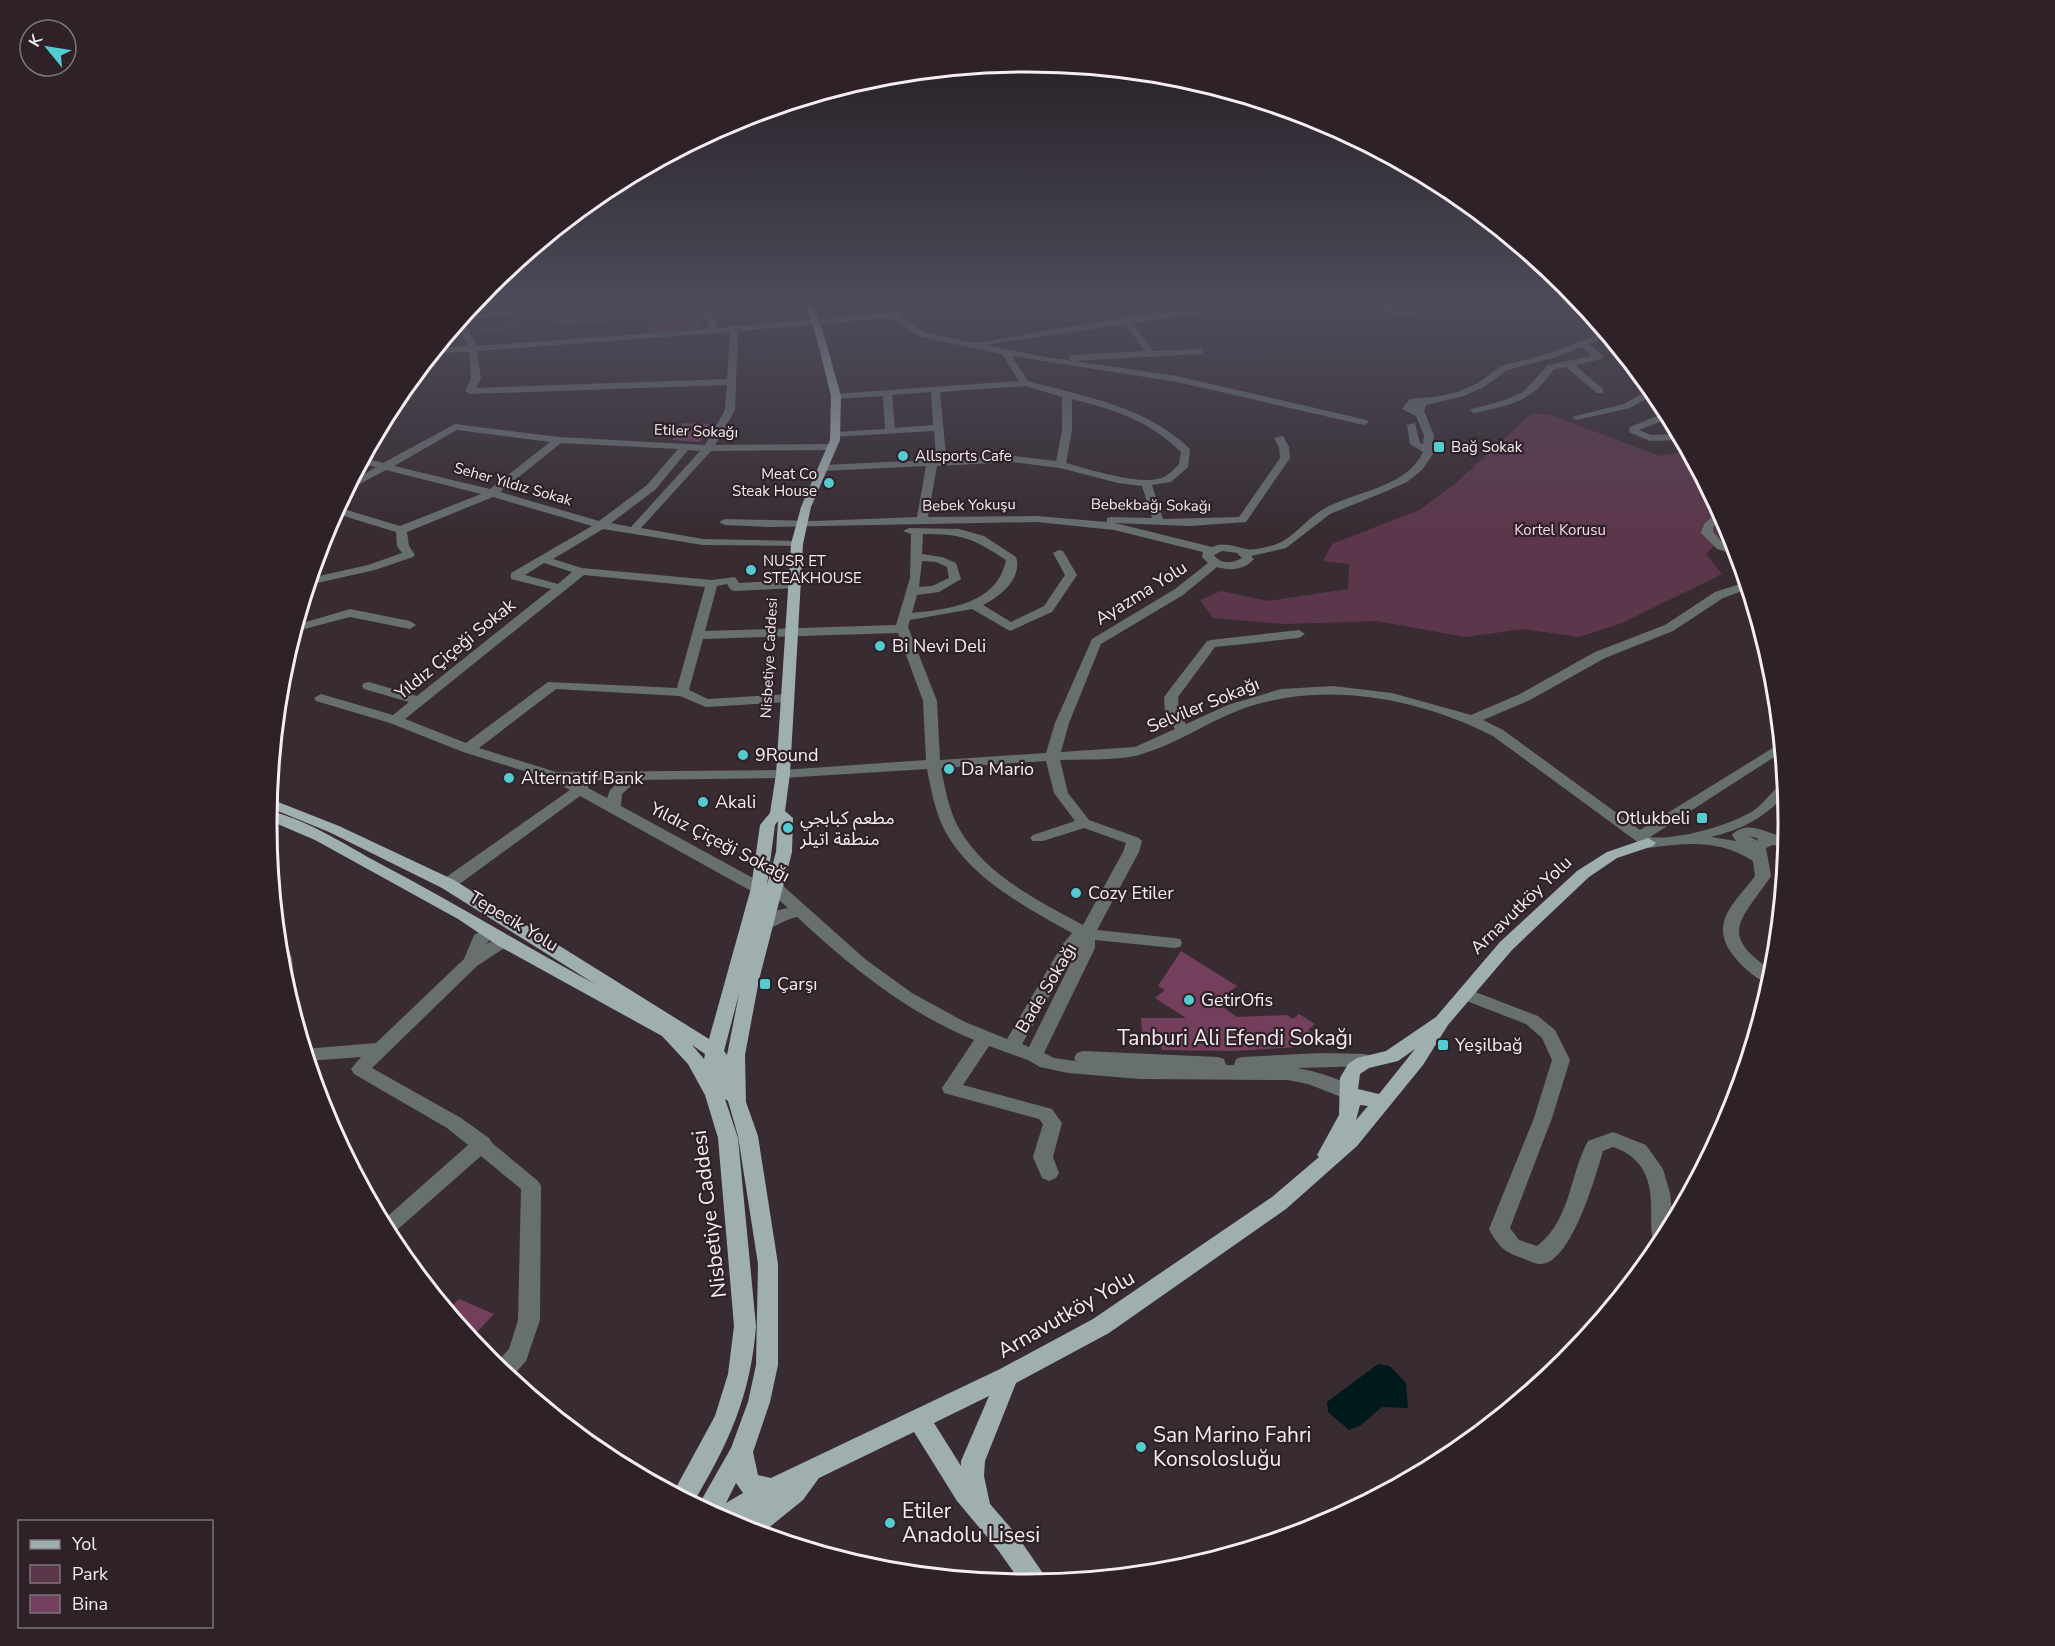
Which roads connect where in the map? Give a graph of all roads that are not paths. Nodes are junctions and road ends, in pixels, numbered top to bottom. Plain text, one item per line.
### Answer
1 (476, 378) edge
2 (733, 378) edge
3 (831, 378) edge
4 (1022, 378) edge
5 (1169, 378) edge
6 (1491, 378) edge
7 (1544, 378) edge
8 (1584, 378) edge
9 (733, 382) junction
10 (1025, 383) junction
11 (935, 389) junction
12 (1599, 391) dead end
13 (887, 392) junction
14 (1067, 395) junction
15 (836, 396) junction
16 (1645, 396) edge
17 (1474, 410) dead end
18 (1577, 417) dead end
19 (1660, 419) edge
20 (1364, 422) dead end
21 (1412, 425) dead end
22 (939, 428) junction
23 (890, 431) junction
24 (835, 435) junction
25 (1671, 437) edge
26 (1279, 438) dead end
27 (559, 440) junction
28 (685, 447) junction
29 (832, 447) junction
30 (708, 448) junction
31 (1428, 451) junction
32 (369, 463) edge
33 (932, 463) junction
34 (1060, 465) junction
35 (385, 467) junction
36 (823, 468) junction
37 (359, 481) edge
38 (1146, 482) junction
39 (492, 493) junction
40 (344, 513) edge
41 (1035, 519) junction
42 (1714, 520) edge
43 (725, 522) dead end
44 (1159, 522) junction
45 (600, 525) junction
46 (802, 525) junction
47 (919, 527) junction
48 (401, 530) junction
49 (633, 531) junction
50 (797, 544) junction
51 (1726, 549) edge
52 (1211, 550) junction
53 (1059, 553) dead end
54 (1246, 553) junction
55 (916, 557) junction
56 (542, 559) junction
57 (1215, 563) junction
58 (581, 571) junction
59 (317, 580) edge
60 (712, 584) junction
61 (794, 584) junction
62 (1741, 587) edge
63 (559, 588) junction
64 (912, 592) junction
65 (973, 604) junction
66 (903, 624) junction
67 (410, 625) dead end
68 (303, 626) edge
69 (791, 629) junction
70 (700, 631) junction
71 (1299, 634) dead end
72 (369, 686) dead end
73 (682, 692) junction
74 (321, 698) dead end
75 (788, 698) junction
76 (420, 701) junction
77 (395, 720) junction
78 (1472, 720) junction
79 (1184, 732) junction
80 (468, 749) junction
81 (1775, 752) edge
82 (1052, 757) junction
83 (933, 764) junction
84 (783, 774) junction
85 (634, 775) junction
86 (555, 776) junction
87 (592, 776) junction
88 (579, 790) junction
89 (1777, 795) edge
90 (277, 806) edge
91 (612, 808) junction
92 (276, 818) edge
93 (1730, 822) junction
94 (1084, 823) junction
95 (1038, 838) dead end
96 (1684, 838) junction
97 (1644, 840) junction
98 (1757, 843) junction
99 (1778, 843) edge
100 (448, 884) junction
101 (767, 888) junction
102 (430, 897) junction
103 (801, 911) junction
104 (514, 925) junction
105 (765, 925) junction
106 (1086, 934) junction
107 (496, 936) junction
108 (1174, 944) dead end
109 (1763, 973) edge
110 (1465, 994) junction
111 (1442, 1021) junction
112 (721, 1030) junction
113 (690, 1037) junction
114 (985, 1038) junction
115 (1011, 1048) junction
116 (380, 1049) junction
117 (714, 1051) junction
118 (313, 1054) edge
119 (1034, 1055) junction
120 (1372, 1061) junction
121 (1399, 1083) junction
122 (1349, 1093) junction
123 (714, 1094) junction
124 (1385, 1100) junction
125 (736, 1102) junction
126 (482, 1143) junction
127 (1323, 1163) junction
128 (1049, 1173) dead end
129 (1663, 1222) edge
130 (393, 1224) edge
131 (508, 1365) edge
132 (1008, 1376) junction
133 (918, 1418) junction
134 (741, 1452) junction
135 (810, 1472) junction
136 (773, 1490) junction
137 (687, 1492) edge
138 (712, 1505) edge
139 (978, 1505) junction
140 (731, 1513) edge
141 (757, 1523) edge
142 (1029, 1574) edge

1 - 9 street
2 - 9 street
3 - 15 main road, Nisbetiye Caddesi
4 - 10 street
5 - 20 street
6 - 31 street
7 - 17 street
8 - 12 street
9 - 30 street
10 - 11 street
10 - 14 street
11 - 13 street
11 - 22 street
13 - 15 street
13 - 23 street
14 - 34 street
14 - 38 street
15 - 24 main road, Nisbetiye Caddesi
16 - 18 street
19 - 25 street
21 - 31 street
22 - 23 street
22 - 33 street
23 - 24 street
24 - 29 main road, Nisbetiye Caddesi
26 - 44 street, Bebekbağı Sokağı
27 - 28 street, Etiler Sokağı
27 - 35 street, Etiler Sokağı
27 - 39 street
28 - 30 street, Etiler Sokağı
28 - 45 street
29 - 30 street, Etiler Sokağı
29 - 36 main road, Nisbetiye Caddesi
30 - 49 street
31 - 54 street
32 - 35 street, Seher Yıldız Sokak
33 - 34 street
33 - 36 street
33 - 47 street
34 - 38 street
35 - 37 street, Etiler Sokağı
35 - 39 street, Seher Yıldız Sokak
36 - 46 main road, Nisbetiye Caddesi
38 - 44 street
39 - 45 street, Seher Yıldız Sokak
39 - 48 street
40 - 48 street
41 - 44 street, Bebekbağı Sokağı
41 - 47 street, Bebek Yokuşu
41 - 52 street, Bebek Yokuşu
42 - 51 street
43 - 46 street
45 - 49 street, Seher Yıldız Sokak
45 - 56 street
46 - 47 street
46 - 50 main road, Nisbetiye Caddesi
47 - 55 street
47 - 65 street
48 - 59 street
49 - 50 street, Seher Yıldız Sokak
50 - 61 main road, Nisbetiye Caddesi
52 - 54 street, Bebek Yokuşu
52 - 57 street
53 - 65 street
54 - 57 street
55 - 64 street
55 - 64 street
56 - 58 street
56 - 63 street
57 - 82 street, Ayazma Yolu
58 - 60 street
58 - 63 street, Yıldız Çiçeği Sokak
60 - 61 street
60 - 70 street
61 - 69 main road, Nisbetiye Caddesi
62 - 78 street
63 - 76 street, Yıldız Çiçeği Sokak
64 - 66 street
65 - 66 street
66 - 69 street
66 - 83 street
67 - 68 street
69 - 70 street
69 - 75 main road, Nisbetiye Caddesi
70 - 73 street
71 - 79 street
72 - 76 street
73 - 75 street
73 - 80 street
74 - 77 street
75 - 84 main road, Nisbetiye Caddesi
76 - 77 street, Yıldız Çiçeği Sokak
77 - 80 street, Yıldız Çiçeği Sokak
78 - 79 street, Selviler Sokağı
78 - 97 street, Selviler Sokağı
79 - 82 street, Selviler Sokağı
80 - 86 street, Yıldız Çiçeği Sokak
81 - 97 street
82 - 83 street, Selviler Sokağı
82 - 94 street
83 - 84 street, Selviler Sokağı
83 - 106 street
84 - 85 street, Selviler Sokağı
84 - 101 main road, Nisbetiye Caddesi
85 - 87 street, Selviler Sokağı
85 - 91 street
86 - 87 street, Selviler Sokağı
86 - 88 street, Yıldız Çiçeği Sokağı
87 - 88 street
88 - 91 street, Yıldız Çiçeği Sokağı
88 - 100 street
89 - 93 street
90 - 100 main road, Tepecik Yolu
91 - 101 street, Yıldız Çiçeği Sokağı
92 - 102 main road, Tepecik Yolu
93 - 96 street
93 - 97 street
93 - 98 street
94 - 95 street
94 - 106 street, Bade Sokağı
96 - 97 street
96 - 98 street
97 - 110 main road, Arnavutköy Yolu
98 - 99 street
98 - 109 street
100 - 102 main road
100 - 104 main road, Tepecik Yolu
101 - 103 street, Yıldız Çiçeği Sokağı
101 - 105 main road, Nisbetiye Caddesi
101 - 112 main road, Nisbetiye Caddesi
102 - 107 main road, Tepecik Yolu
103 - 105 street
103 - 114 street, Tanburi Ali Efendi Sokağı
104 - 107 main road
104 - 113 main road, Tepecik Yolu
105 - 125 main road, Nisbetiye Caddesi
106 - 108 street
106 - 115 street, Bade Sokağı
106 - 119 street, Bade Sokağı
107 - 116 street
107 - 123 main road, Tepecik Yolu
110 - 111 main road, Arnavutköy Yolu
110 - 129 street
111 - 120 main road
111 - 121 main road
112 - 113 main road
112 - 117 main road, Nisbetiye Caddesi
113 - 117 main road, Tepecik Yolu
114 - 115 street, Tanburi Ali Efendi Sokağı
114 - 128 street
115 - 119 street, Tanburi Ali Efendi Sokağı
116 - 118 street
116 - 126 street
117 - 123 main road, Nisbetiye Caddesi
117 - 125 main road
119 - 120 street, Tanburi Ali Efendi Sokağı
119 - 122 street, Tanburi Ali Efendi Sokağı
120 - 121 main road
120 - 122 main road
121 - 124 main road
122 - 124 main road
122 - 127 main road
123 - 137 main road, Nisbetiye Caddesi
124 - 127 main road
125 - 134 main road, Nisbetiye Caddesi
126 - 130 street
126 - 131 street
127 - 132 main road, Arnavutköy Yolu
132 - 133 main road, Arnavutköy Yolu
132 - 139 main road
133 - 135 main road, Arnavutköy Yolu
133 - 139 main road
134 - 136 main road
134 - 138 main road, Nisbetiye Caddesi
135 - 136 main road, Arnavutköy Yolu
135 - 141 main road
136 - 140 main road, Arnavutköy Yolu
139 - 142 main road

